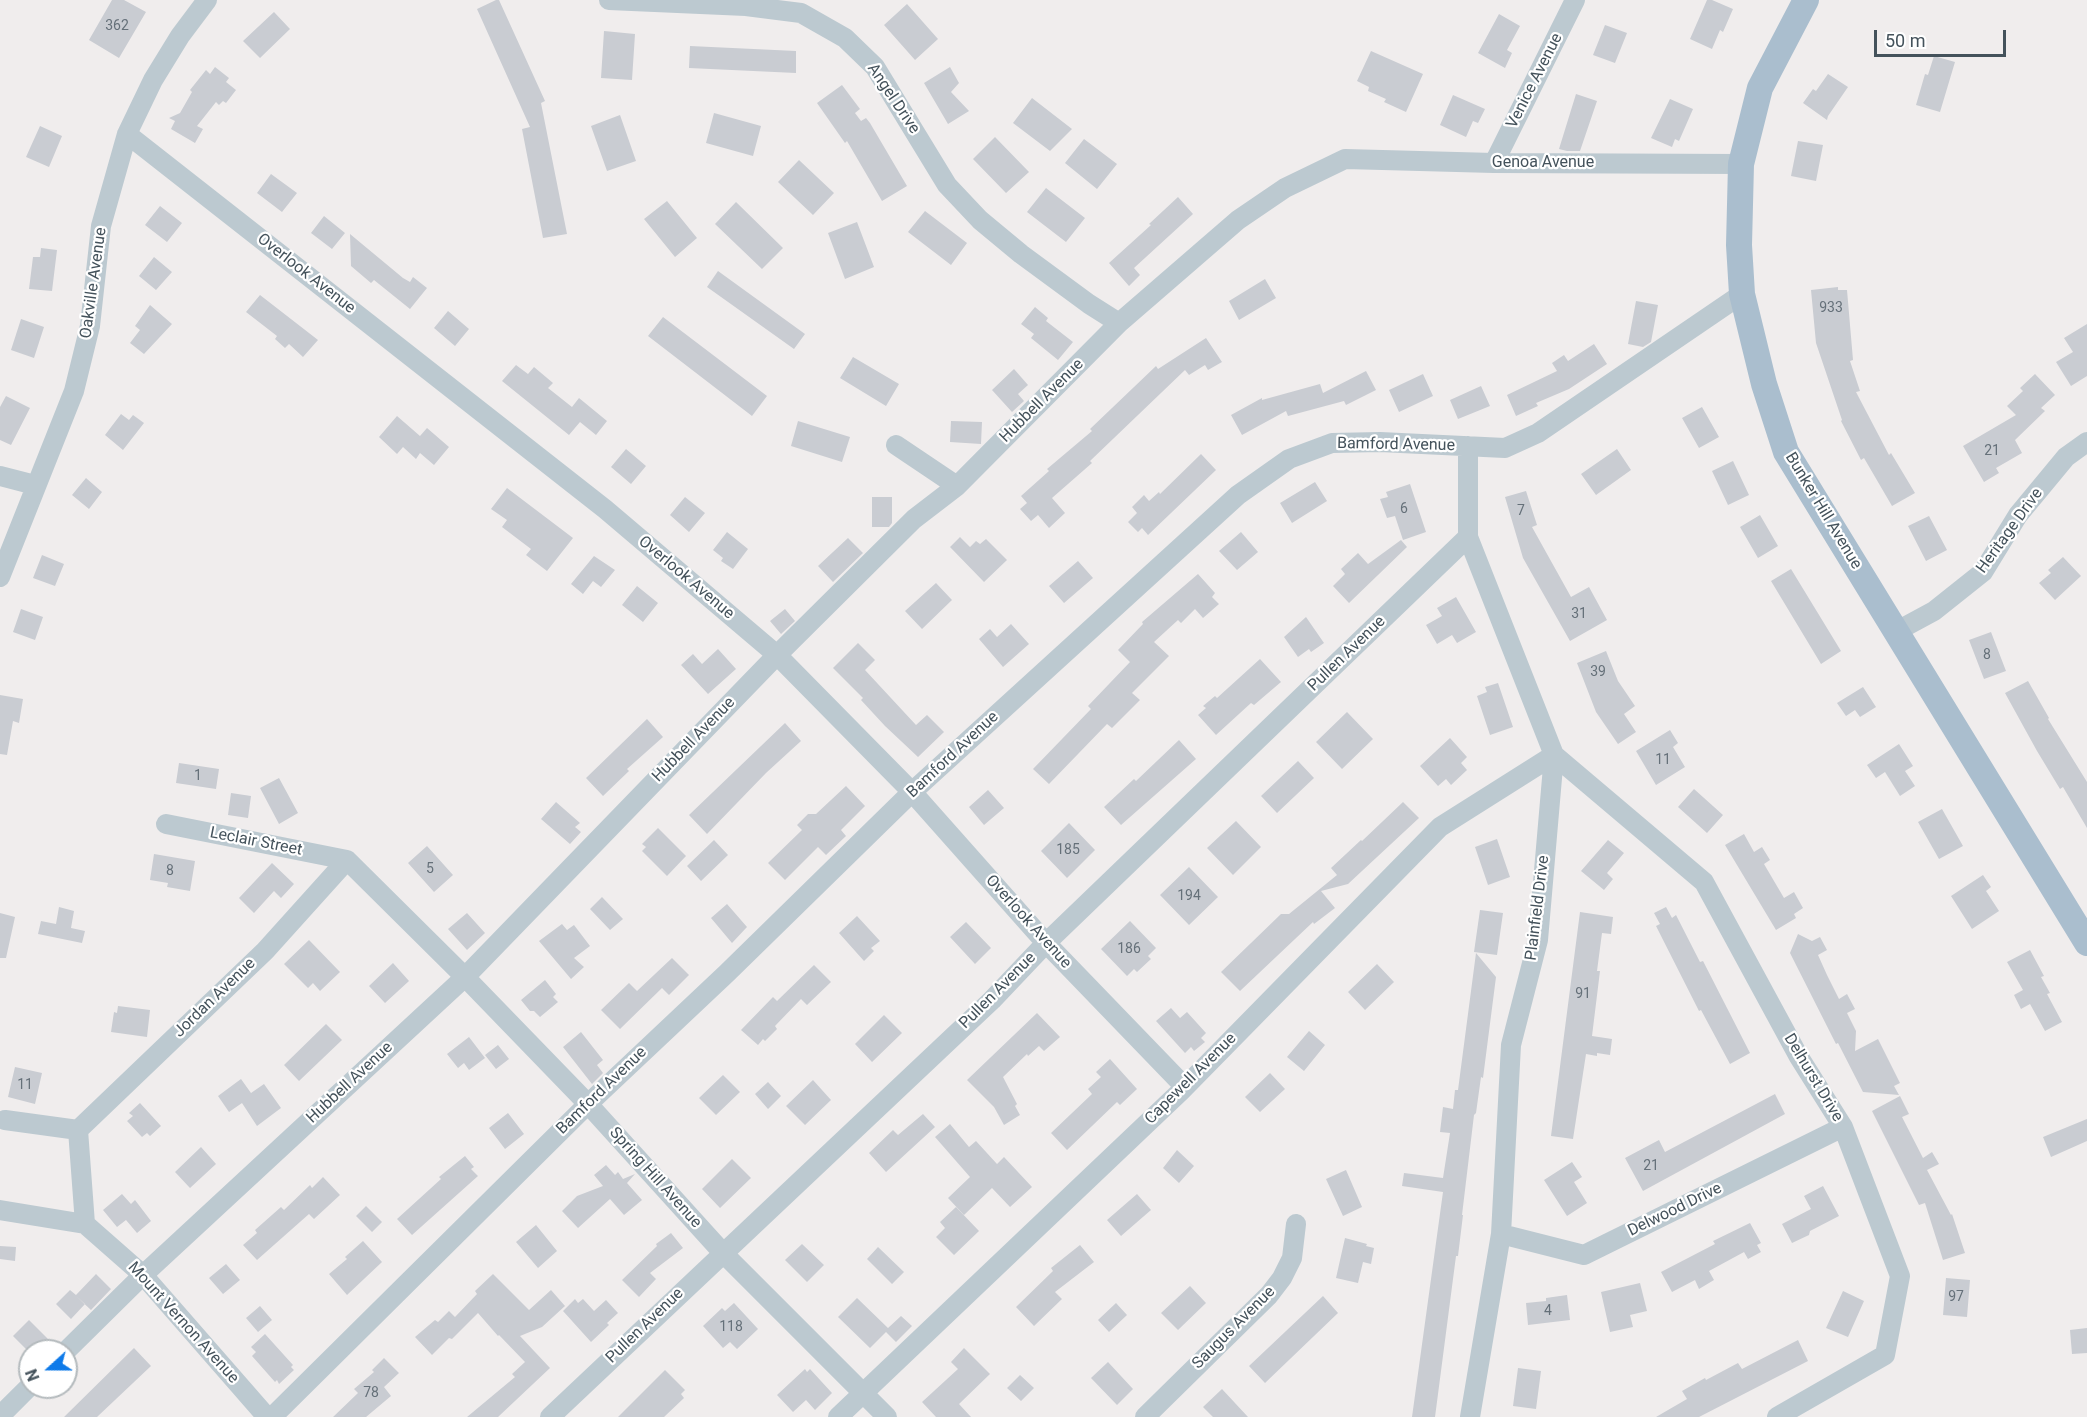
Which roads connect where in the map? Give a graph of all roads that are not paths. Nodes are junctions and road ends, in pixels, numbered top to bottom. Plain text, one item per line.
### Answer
1 (207, 0) edge
2 (609, 0) edge
3 (1575, 0) edge
4 (1806, 0) edge
5 (127, 134) junction
6 (1346, 159) joint
7 (1494, 163) junction
8 (1741, 164) junction
9 (1742, 294) junction
10 (1119, 323) junction
11 (2087, 442) edge
12 (896, 445) dead end
13 (1468, 446) junction
14 (0, 476) edge
15 (35, 485) junction
16 (957, 486) junction
17 (1468, 537) junction
18 (0, 577) edge
19 (1897, 631) junction
20 (777, 655) junction
21 (1554, 755) junction
22 (912, 792) junction
23 (166, 824) dead end
24 (347, 860) junction
25 (1046, 942) junction
26 (2087, 943) edge
27 (465, 977) junction
28 (1185, 1087) junction
29 (588, 1104) junction
30 (4, 1120) dead end
31 (1843, 1127) junction
32 (78, 1130) junction
33 (0, 1210) edge
34 (85, 1224) junction
35 (1296, 1224) dead end
36 (1501, 1234) junction
37 (723, 1253) junction
38 (143, 1275) junction
39 (78, 1339) edge
40 (864, 1394) junction
41 (18, 1398) edge
42 (0, 1416) edge
43 (1150, 1416) edge
44 (267, 1417) edge
45 (272, 1417) edge
46 (550, 1417) edge
47 (838, 1417) edge
48 (887, 1417) edge
49 (1470, 1417) edge
50 (1777, 1417) edge

1 - 5 street, Oakville Avenue
2 - 10 street, Angel Drive
3 - 7 street, Venice Avenue
4 - 8 main road, Bunker Hill Avenue
5 - 15 street, Oakville Avenue
5 - 20 street, Overlook Avenue
6 - 7 street, Genoa Avenue
6 - 10 street, Hubbell Avenue
7 - 8 street, Genoa Avenue
8 - 9 main road, Bunker Hill Avenue
9 - 13 street, Bamford Avenue
9 - 19 main road, Bunker Hill Avenue
10 - 16 street, Hubbell Avenue
11 - 19 street, Heritage Drive
12 - 16 street
13 - 17 street, Plainfield Drive
13 - 22 street, Bamford Avenue
14 - 15 street
15 - 18 street, Oakville Avenue
16 - 20 street, Hubbell Avenue
17 - 21 street, Plainfield Drive
17 - 25 street, Pullen Avenue
19 - 26 main road, Bunker Hill Avenue
20 - 22 street, Overlook Avenue
20 - 27 street, Hubbell Avenue
21 - 28 street, Capewell Avenue
21 - 31 street, Delhurst Drive
21 - 36 street, Plainfield Drive
22 - 25 street, Overlook Avenue
22 - 29 street, Bamford Avenue
23 - 24 street, Leclair Street
24 - 27 street, Spring Hill Avenue
24 - 32 street, Jordan Avenue
25 - 28 street, Overlook Avenue
25 - 37 street, Pullen Avenue
27 - 29 street, Spring Hill Avenue
27 - 38 street, Hubbell Avenue
28 - 40 street, Capewell Avenue
29 - 37 street, Spring Hill Avenue
29 - 45 street, Bamford Avenue
30 - 32 street
31 - 36 street, Delwood Drive
31 - 50 street, Delhurst Drive
32 - 34 street
33 - 34 street
34 - 38 street, Mount Vernon Avenue
35 - 43 street, Saugus Avenue
36 - 49 street, Plainfield Drive
37 - 40 street, Spring Hill Avenue
37 - 46 street, Pullen Avenue
38 - 39 street, Hubbell Avenue
38 - 44 street, Mount Vernon Avenue
40 - 47 street, Capewell Avenue
40 - 48 street, Spring Hill Avenue
41 - 42 street

